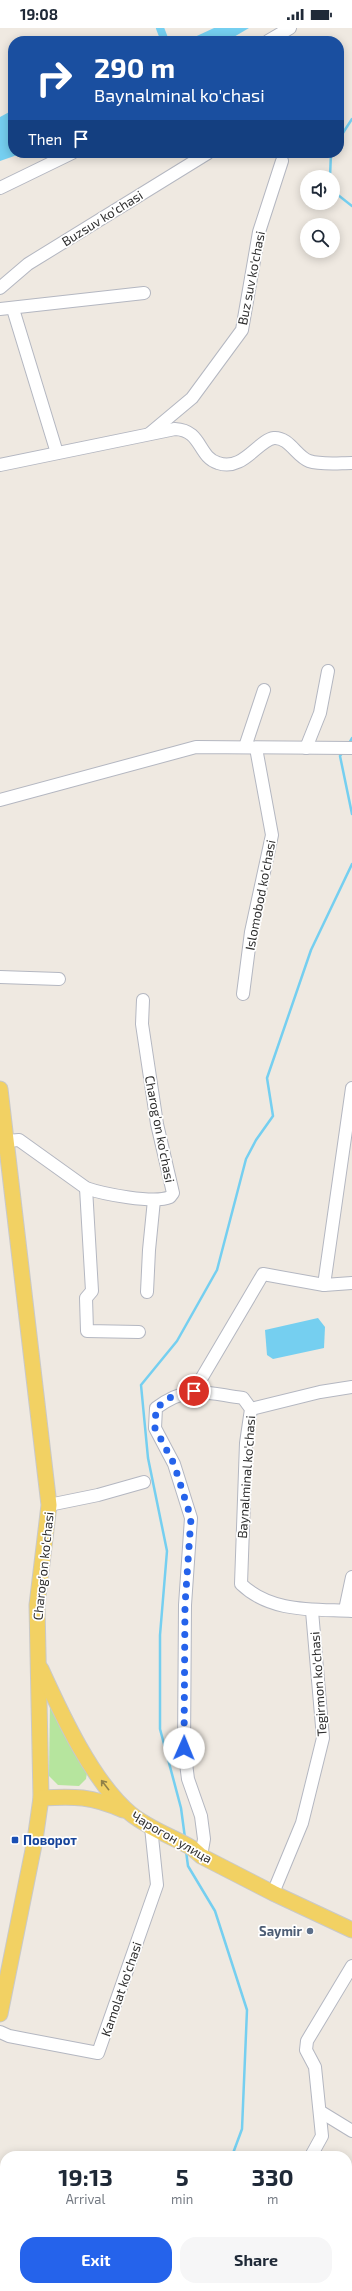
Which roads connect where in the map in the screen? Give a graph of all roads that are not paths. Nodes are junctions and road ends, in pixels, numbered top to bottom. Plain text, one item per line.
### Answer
1 (290, 28) edge
2 (276, 36) edge
3 (62, 158) edge
4 (200, 158) edge
5 (282, 161) dead end
6 (0, 188) edge
7 (0, 288) edge
8 (144, 293) dead end
9 (0, 309) edge
10 (13, 309) junction
11 (148, 434) junction
12 (57, 453) junction
13 (352, 463) edge
14 (0, 465) edge
15 (328, 671) dead end
16 (264, 690) dead end
17 (251, 748) junction
18 (306, 748) junction
19 (352, 748) edge
20 (0, 800) edge
21 (0, 976) edge
22 (59, 978) dead end
23 (243, 994) dead end
24 (143, 1000) dead end
25 (352, 1088) edge
26 (0, 1089) edge
27 (7, 1141) junction
28 (86, 1188) junction
29 (154, 1200) junction
30 (352, 1283) edge
31 (324, 1285) junction
32 (148, 1292) dead end
33 (140, 1332) dead end
34 (352, 1386) edge
35 (194, 1391) junction
36 (251, 1409) junction
37 (144, 1482) dead end
38 (49, 1505) junction
39 (352, 1577) edge
40 (312, 1610) junction
41 (348, 1610) edge
42 (38, 1662) junction
43 (41, 1798) junction
44 (131, 1814) junction
45 (152, 1826) junction
46 (197, 1852) junction
47 (273, 1893) junction
48 (352, 1930) edge
49 (352, 1966) edge
50 (0, 2014) edge
51 (0, 2032) edge
52 (321, 2112) junction
53 (352, 2130) edge
54 (314, 2151) edge

1 - 2 street
3 - 6 street
4 - 7 street, Buzsuv ko'chasi
5 - 11 street, Buz suv ko'chasi
8 - 10 street
9 - 10 street
10 - 12 street
11 - 12 street
11 - 13 street
12 - 14 street
15 - 18 street
16 - 17 street
17 - 18 street
17 - 20 street
17 - 23 street, Islomobod ko'chasi
18 - 19 street
21 - 22 street
24 - 29 street, Charog'on ko'chasi
25 - 31 street
26 - 27 main road, Charog'on ko'chasi
27 - 28 street, Charog'on ko'chasi
27 - 38 main road, Charog'on ko'chasi
28 - 29 street, Charog'on ko'chasi
28 - 33 street
29 - 32 street
30 - 31 street
31 - 35 street
34 - 36 street
35 - 36 street, Baynalminal ko'chasi
35 - 46 street, Baynalminal ko'chasi
36 - 40 street, Baynalminal ko'chasi
37 - 38 street
38 - 42 main road, Charog'on ko'chasi
39 - 41 street
40 - 41 street, Baynalminal ko'chasi
40 - 47 street, Tegirmon ko'chasi
42 - 43 main road, Charog'on ko'chasi
44 -> 42 main road, Чарогон улица
43 - 44 main road
43 - 50 main road, Charog'on ko'chasi
44 - 45 main road, Чарогон улица
45 - 46 main road, Чарогон улица
45 - 51 street, Kamolat ko'chasi
46 - 47 main road, Чарогон улица
47 - 48 main road, Чарогон улица
49 - 52 street
52 - 53 street
52 - 54 street

